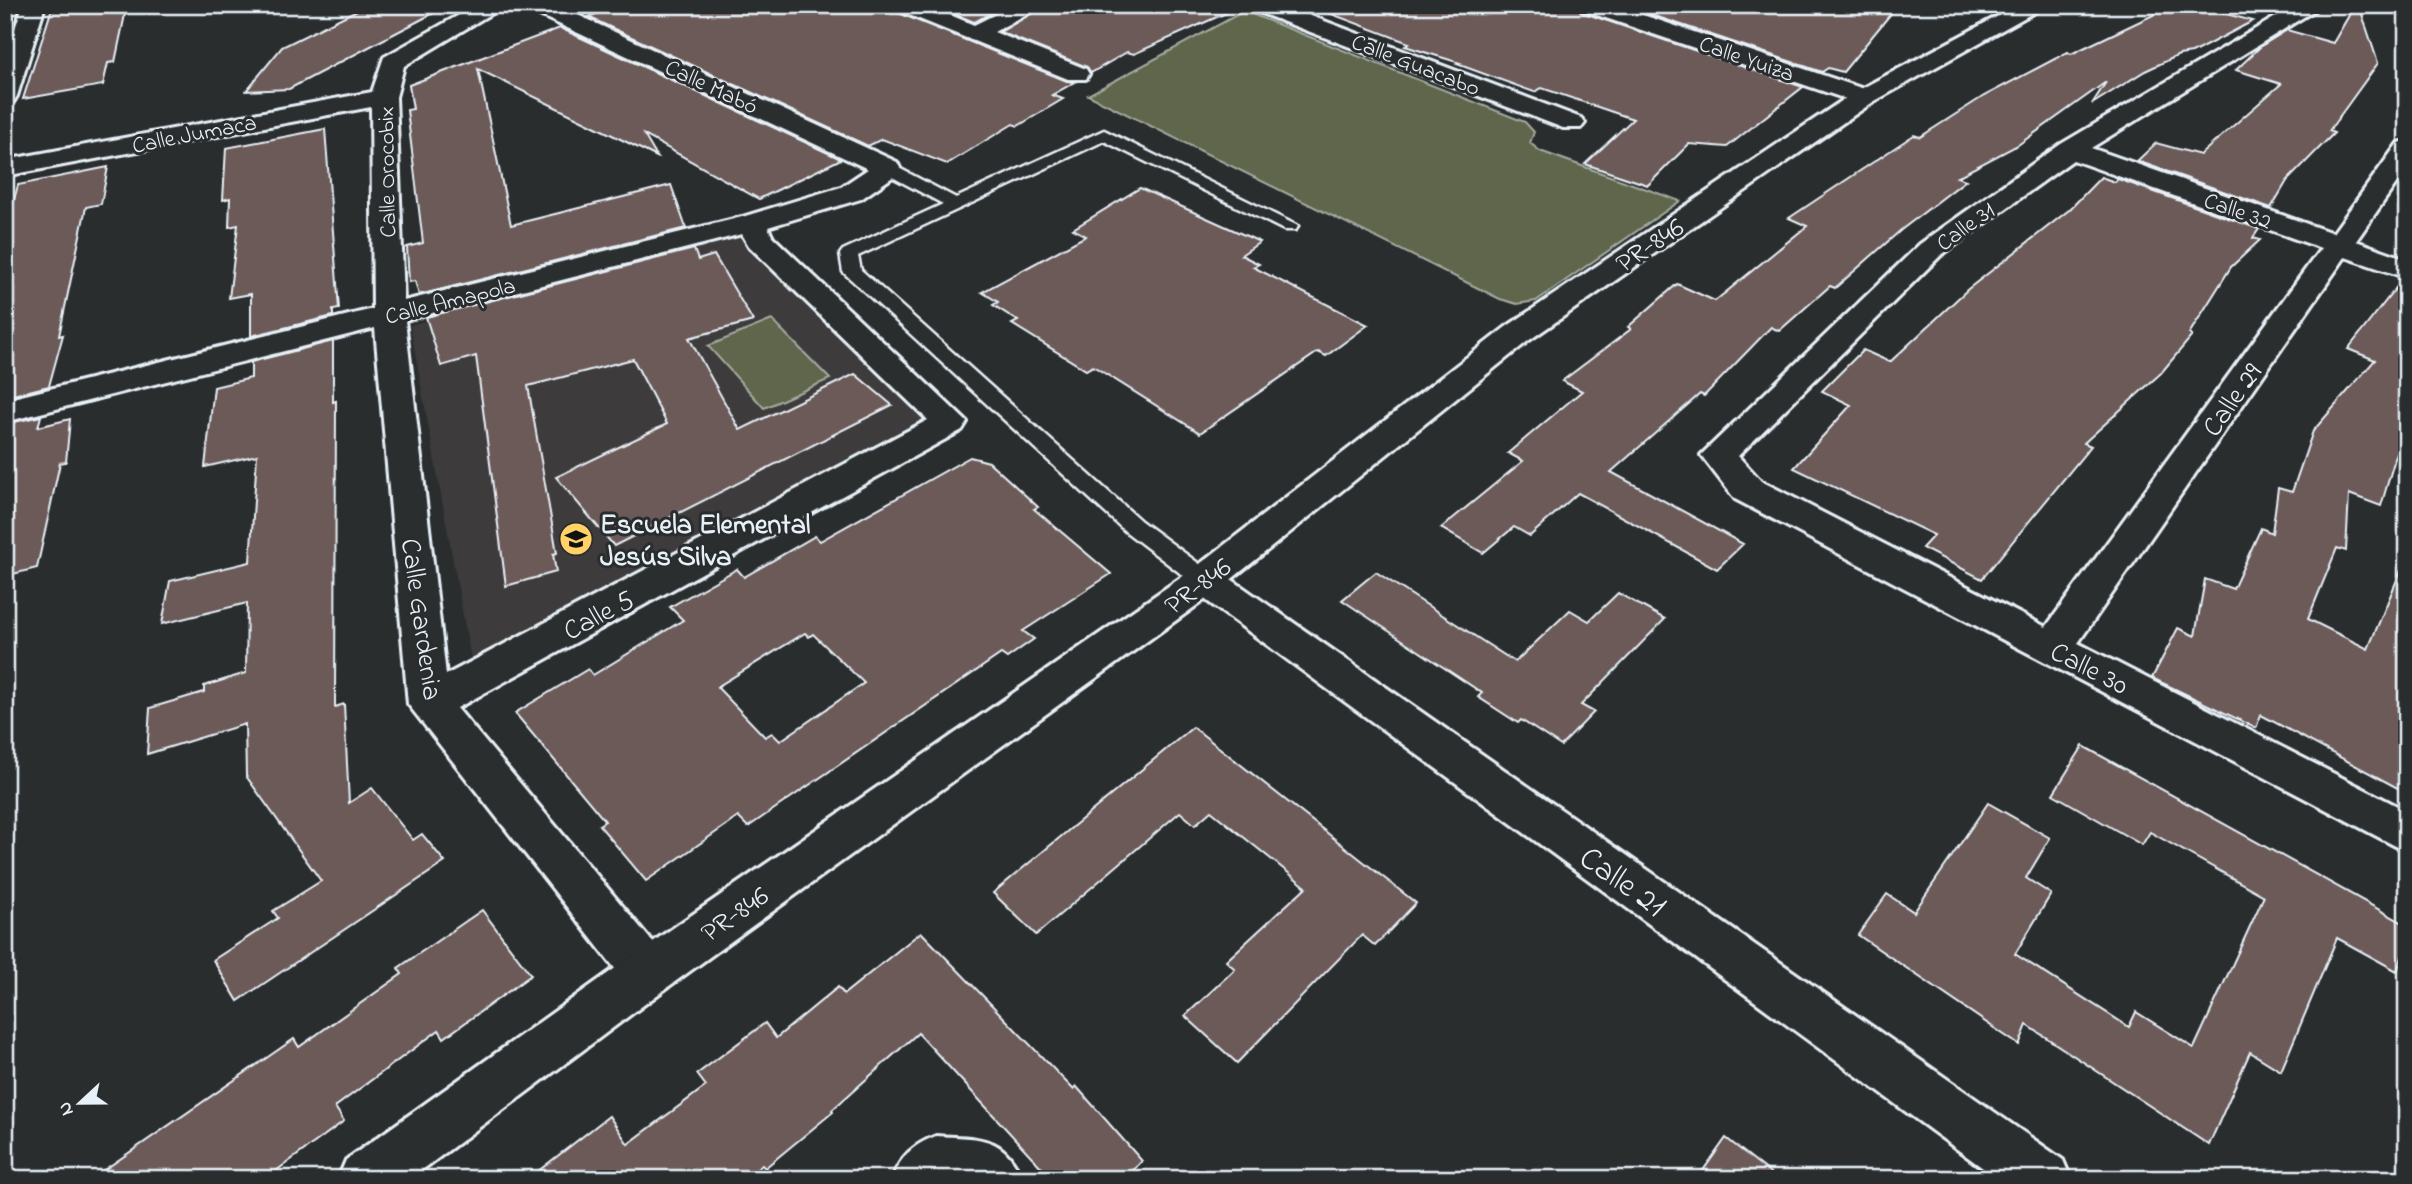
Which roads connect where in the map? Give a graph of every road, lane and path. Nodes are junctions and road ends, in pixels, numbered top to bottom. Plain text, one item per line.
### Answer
1 (34, 5) edge
2 (494, 5) edge
3 (537, 5) edge
4 (905, 5) edge
5 (1032, 5) edge
6 (1261, 5) edge
7 (1590, 5) edge
8 (2036, 5) edge
9 (2312, 5) edge
10 (2402, 5) edge
11 (2407, 7) edge
12 (975, 33) junction
13 (1077, 74) dead end
14 (5, 96) edge
15 (383, 97) junction
16 (1864, 97) junction
17 (1572, 123) dead end
18 (2407, 149) edge
19 (2070, 150) junction
20 (5, 168) edge
21 (887, 168) junction
22 (956, 204) junction
23 (752, 223) junction
24 (1290, 226) dead end
25 (2340, 246) junction
26 (2407, 269) edge
27 (389, 316) junction
28 (5, 411) edge
29 (1773, 503) joint
30 (1205, 580) junction
31 (2053, 648) junction
32 (429, 704) junction
33 (2407, 833) edge
34 (648, 973) junction
35 (365, 1179) edge
36 (919, 1179) edge
37 (995, 1179) edge
38 (2044, 1179) edge

1 - 14 street
2 - 15 street, Calle Orocobix
3 - 21 street, Calle Mabó
4 - 12 street
5 - 12 street
6 - 17 street, Calle Guacabo
7 - 16 street, Calle Yuiza
8 - 16 street, PR-846 / PR-846
9 - 19 street, Calle 31
10 - 11 street
12 - 13 street
15 - 20 street, Calle Jumaca
15 - 27 street, Calle Orocobix
16 - 30 street, PR-846 / PR-846
18 - 25 street, Calle 29
19 - 25 street, Calle 32
19 - 29 street, Calle 31
21 - 22 lane
21 - 23 street, Calle Amapola
22 - 24 lane
22 - 30 lane
23 - 27 street, Calle Amapola
23 - 32 street, Calle 5
25 - 26 street, Calle 32
25 - 31 street, Calle 29
27 - 28 street, Calle Amapola
27 - 32 street, Calle Gardenia
29 - 31 street, Calle 30
30 - 34 street, PR-846 / PR-846
30 - 38 street, Calle 21
31 - 33 street, Calle 30
32 - 34 street, Calle Gardenia
34 - 35 street, PR-846 / PR-846
36 - 37 street

